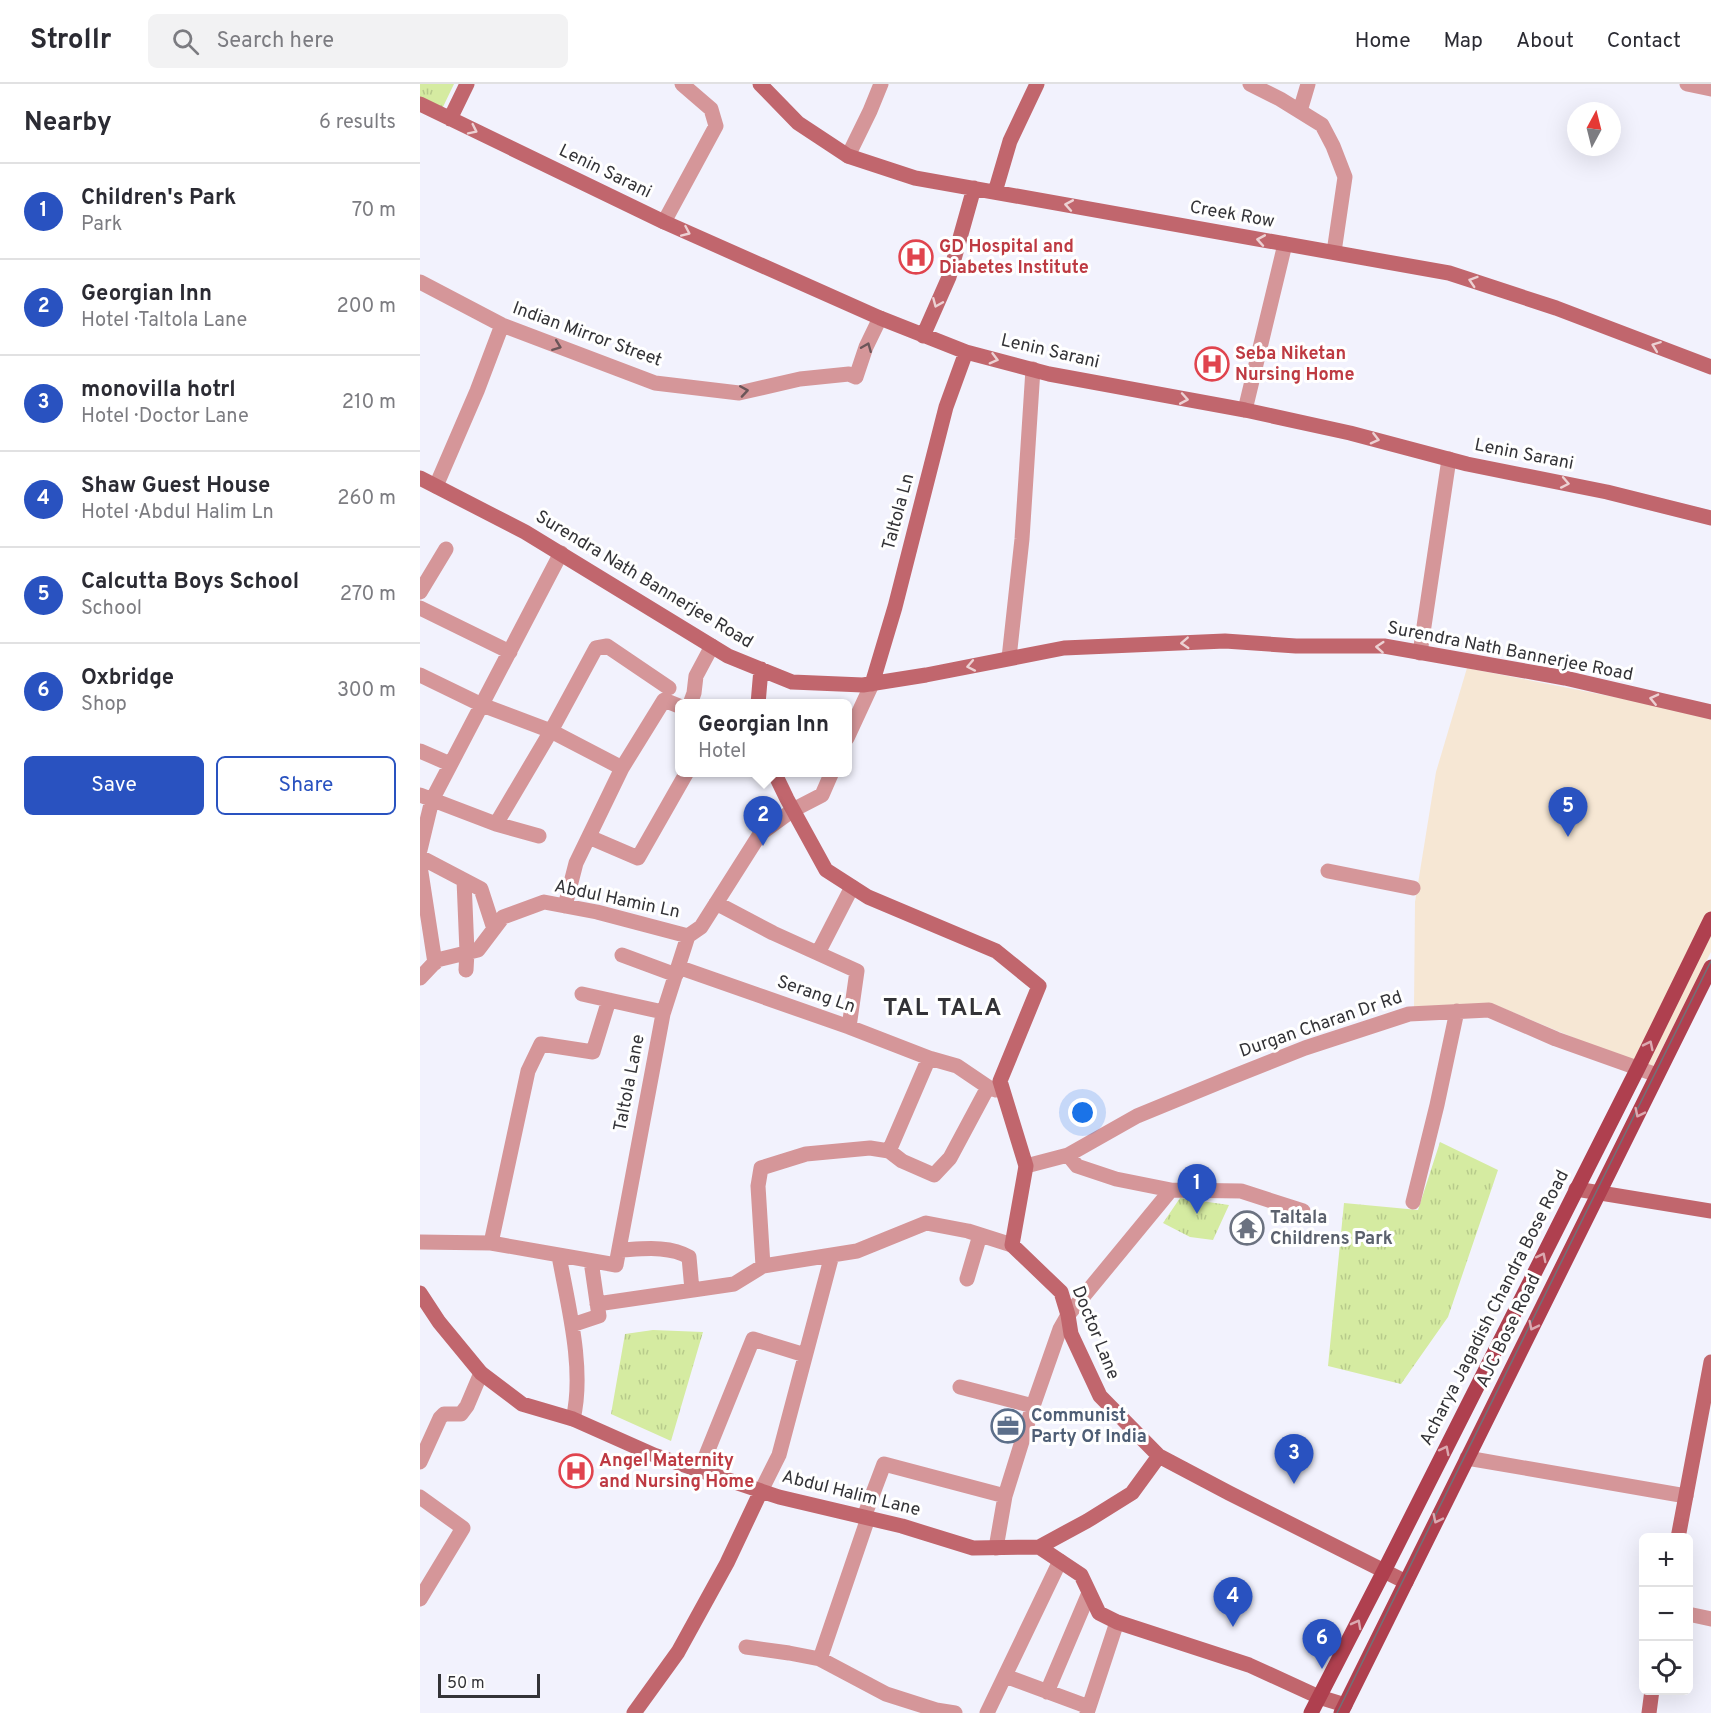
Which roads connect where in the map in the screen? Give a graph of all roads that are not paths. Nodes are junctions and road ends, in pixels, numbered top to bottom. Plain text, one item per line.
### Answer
1 (466, 84) edge
2 (682, 84) edge
3 (760, 84) edge
4 (881, 84) edge
5 (1037, 84) edge
6 (1250, 84) edge
7 (1308, 84) edge
8 (1687, 84) edge
9 (1711, 89) edge
10 (420, 104) edge
11 (1300, 111) junction
12 (450, 119) junction
13 (848, 156) junction
14 (974, 188) junction
15 (995, 192) junction
16 (664, 222) junction
17 (1285, 244) junction
18 (1334, 252) junction
19 (420, 282) edge
20 (880, 318) junction
21 (502, 325) junction
22 (923, 336) junction
23 (966, 352) junction
24 (1711, 367) edge
25 (1033, 369) junction
26 (1245, 410) junction
27 (1449, 459) junction
28 (420, 478) edge
29 (436, 486) junction
30 (1711, 518) edge
31 (446, 549) dead end
32 (561, 553) junction
33 (420, 592) edge
34 (420, 608) edge
35 (712, 646) junction
36 (510, 652) junction
37 (1420, 653) junction
38 (1009, 658) junction
39 (761, 669) junction
40 (420, 675) edge
41 (872, 684) junction
42 (669, 688) dead end
43 (692, 699) edge
44 (758, 699) edge
45 (675, 704) edge
46 (482, 705) junction
47 (1711, 712) edge
48 (852, 727) edge
49 (551, 731) junction
50 (420, 751) edge
51 (450, 764) junction
52 (622, 768) junction
53 (684, 777) edge
54 (776, 777) edge
55 (830, 777) edge
56 (426, 797) edge
57 (793, 810) junction
58 (496, 824) junction
59 (539, 836) dead end
60 (589, 837) junction
61 (420, 850) edge
62 (420, 857) edge
63 (420, 866) edge
64 (1328, 871) dead end
65 (464, 880) junction
66 (852, 887) junction
67 (1413, 888) dead end
68 (716, 903) junction
69 (565, 906) junction
70 (1711, 919) edge
71 (494, 929) junction
72 (688, 936) junction
73 (467, 952) junction
74 (818, 953) junction
75 (622, 955) dead end
76 (435, 963) junction
77 (1711, 967) edge
78 (466, 970) dead end
79 (677, 971) junction
80 (420, 978) edge
81 (582, 994) dead end
82 (609, 1000) junction
83 (1457, 1011) junction
84 (663, 1012) junction
85 (849, 1027) junction
86 (929, 1058) junction
87 (1638, 1068) junction
88 (1657, 1075) junction
89 (988, 1088) junction
90 (1004, 1093) junction
91 (888, 1151) junction
92 (1068, 1155) junction
93 (1026, 1166) junction
94 (1576, 1189) junction
95 (1171, 1190) junction
96 (1599, 1192) junction
97 (1413, 1202) dead end
98 (1711, 1211) edge
99 (1303, 1212) dead end
100 (980, 1234) junction
101 (420, 1242) edge
102 (491, 1244) junction
103 (1012, 1245) junction
104 (619, 1250) junction
105 (832, 1254) junction
106 (560, 1256) junction
107 (591, 1261) junction
108 (763, 1266) junction
109 (967, 1279) dead end
110 (692, 1290) junction
111 (420, 1293) edge
112 (597, 1304) junction
113 (1068, 1315) junction
114 (572, 1324) junction
115 (805, 1355) junction
116 (1711, 1362) edge
117 (481, 1372) junction
118 (960, 1387) dead end
119 (1033, 1406) junction
120 (1707, 1411) edge
121 (573, 1419) junction
122 (1159, 1456) junction
123 (1467, 1458) junction
124 (420, 1462) edge
125 (700, 1470) junction
126 (761, 1491) junction
127 (1005, 1496) junction
128 (1686, 1496) junction
129 (420, 1497) edge
130 (866, 1518) junction
131 (1679, 1533) edge
132 (1039, 1547) junction
133 (996, 1548) junction
134 (1060, 1561) junction
135 (1384, 1571) junction
136 (1406, 1582) junction
137 (1089, 1593) junction
138 (420, 1599) edge
139 (1693, 1615) edge
140 (1711, 1619) edge
141 (1117, 1622) junction
142 (746, 1647) dead end
143 (820, 1659) junction
144 (1005, 1676) junction
145 (1047, 1692) junction
146 (1651, 1695) edge
147 (1319, 1697) junction
148 (1343, 1709) edge
149 (1088, 1710) edge
150 (634, 1713) edge
151 (956, 1713) edge
152 (987, 1713) edge
153 (1311, 1713) edge
154 (1649, 1713) edge

1 - 12 street
2 - 16 street
3 - 13 street, Creek Row
4 - 13 street
5 - 15 street
6 - 11 street
7 - 11 street
8 - 9 street
10 - 12 street, Lenin Sarani
11 - 18 street
12 -> 16 street, Lenin Sarani
13 - 14 street, Creek Row
14 - 15 street, Creek Row
14 -> 22 street
17 -> 15 street, Creek Row
16 -> 20 street, Lenin Sarani
17 - 18 street, Creek Row
17 - 26 street
24 -> 18 street, Creek Row
19 - 21 street, Indian Mirror Street
21 -> 20 street, Indian Mirror Street
20 - 22 street, Lenin Sarani
21 - 29 street
22 - 23 street, Lenin Sarani
23 -> 25 street, Lenin Sarani
23 - 41 street, Taltola Ln
25 -> 26 street, Lenin Sarani
25 - 38 street
26 -> 27 street, Lenin Sarani
27 -> 30 street, Lenin Sarani
27 - 37 street
28 - 29 street, Surendra Nath Bannerjee Road
29 - 32 street, Surendra Nath Bannerjee Road
31 - 33 street
32 - 35 street, Surendra Nath Bannerjee Road
32 - 36 street
34 - 36 street
35 - 39 street, Surendra Nath Bannerjee Road
35 - 43 street
36 - 46 street
37 -> 38 street, Surendra Nath Bannerjee Road
47 -> 37 street, Surendra Nath Bannerjee Road
38 -> 41 street, Surendra Nath Bannerjee Road
39 - 41 street, Surendra Nath Bannerjee Road
39 - 44 street
40 - 46 street
41 - 48 street
42 - 49 street
45 - 52 street
46 - 49 street
46 - 51 street
49 - 52 street
49 - 58 street
50 - 51 street
51 - 56 street
52 - 60 street
53 - 60 street
54 - 57 street
55 - 57 street, Taltola Lane
56 - 58 street
56 - 61 street
57 - 66 street
57 - 68 street, Taltola Lane
58 - 59 street
60 - 69 street
62 - 65 street
63 - 76 street
64 - 67 street
65 - 71 street
65 - 73 street
66 - 74 street
66 - 90 street
68 - 72 street, Taltola Lane
68 - 74 street
69 - 71 street, Abdul Hamin Ln
69 - 72 street, Abdul Hamin Ln
87 -> 70 main road, Acharya Jagadish Chandra Bose Road
71 - 73 street, Abdul Hamin Ln
72 - 79 street, Taltola Lane
73 - 76 street, Abdul Hamin Ln
73 - 78 street
74 - 85 street
75 - 79 street, Serang Ln
76 - 80 street, Abdul Hamin Ln
77 - 88 main road, AJC Bose Road
79 - 84 street, Taltola Lane
79 - 85 street, Serang Ln
81 - 82 street
82 - 84 street
82 - 102 street
83 - 87 street, Durgan Charan Dr Rd
83 - 92 street, Durgan Charan Dr Rd
83 - 97 street
84 - 104 street, Taltola Lane
85 - 86 street, Serang Ln
86 - 89 street, Serang Ln
86 - 91 street
87 - 88 street, Durgan Charan Dr Rd
87 - 94 main road, Acharya Jagadish Chandra Bose Road
88 -> 96 main road, AJC Bose Road
89 - 90 street, Serang Ln
89 - 91 street
90 - 93 street
91 - 108 street
92 - 93 street, Durgan Charan Dr Rd
92 - 95 street
93 - 103 street
94 - 96 street
135 -> 94 main road, Acharya Jagadish Chandra Bose Road
95 - 99 street
95 - 113 street
96 - 98 street
96 -> 123 main road, AJC Bose Road
100 - 103 street
100 - 105 street
100 - 109 street
101 - 102 street
102 - 106 street
103 - 113 street, Doctor Lane
104 - 107 street
104 - 110 street
105 - 108 street
105 - 115 street
106 - 107 street
106 - 114 street
107 - 112 street
108 - 110 street
110 - 112 street
111 - 117 street, Abdul Halim Lane
112 - 114 street
113 - 119 street
113 - 122 street, Doctor Lane
114 - 121 street
115 - 125 street
115 - 126 street
116 - 120 street
117 - 121 street, Abdul Halim Lane
117 - 124 street
118 - 119 street
119 - 127 street
120 - 128 street
121 - 125 street, Abdul Halim Lane
122 - 132 street, Abdul Halim Lane
122 - 135 street, Doctor Lane
123 - 128 street
123 -> 136 main road, AJC Bose Road
125 - 126 street, Abdul Halim Lane
126 - 130 street, Abdul Halim Lane
126 - 150 street
127 - 130 street
127 - 133 street
128 - 131 street
129 - 138 street
130 - 133 street, Abdul Halim Lane
130 - 143 street
132 - 133 street, Abdul Halim Lane
132 - 134 street
134 - 137 street
134 - 144 street
135 - 136 street, Doctor Lane
147 -> 135 main road, Acharya Jagadish Chandra Bose Road
136 - 148 main road, AJC Bose Road
137 - 141 street
137 - 145 street
139 - 140 street
141 - 147 street
141 - 149 street
142 - 143 street
143 - 151 street
144 - 145 street
144 - 152 street
145 - 149 street
146 - 154 street
147 - 148 street
147 - 153 main road, Acharya Jagadish Chandra Bose Road

